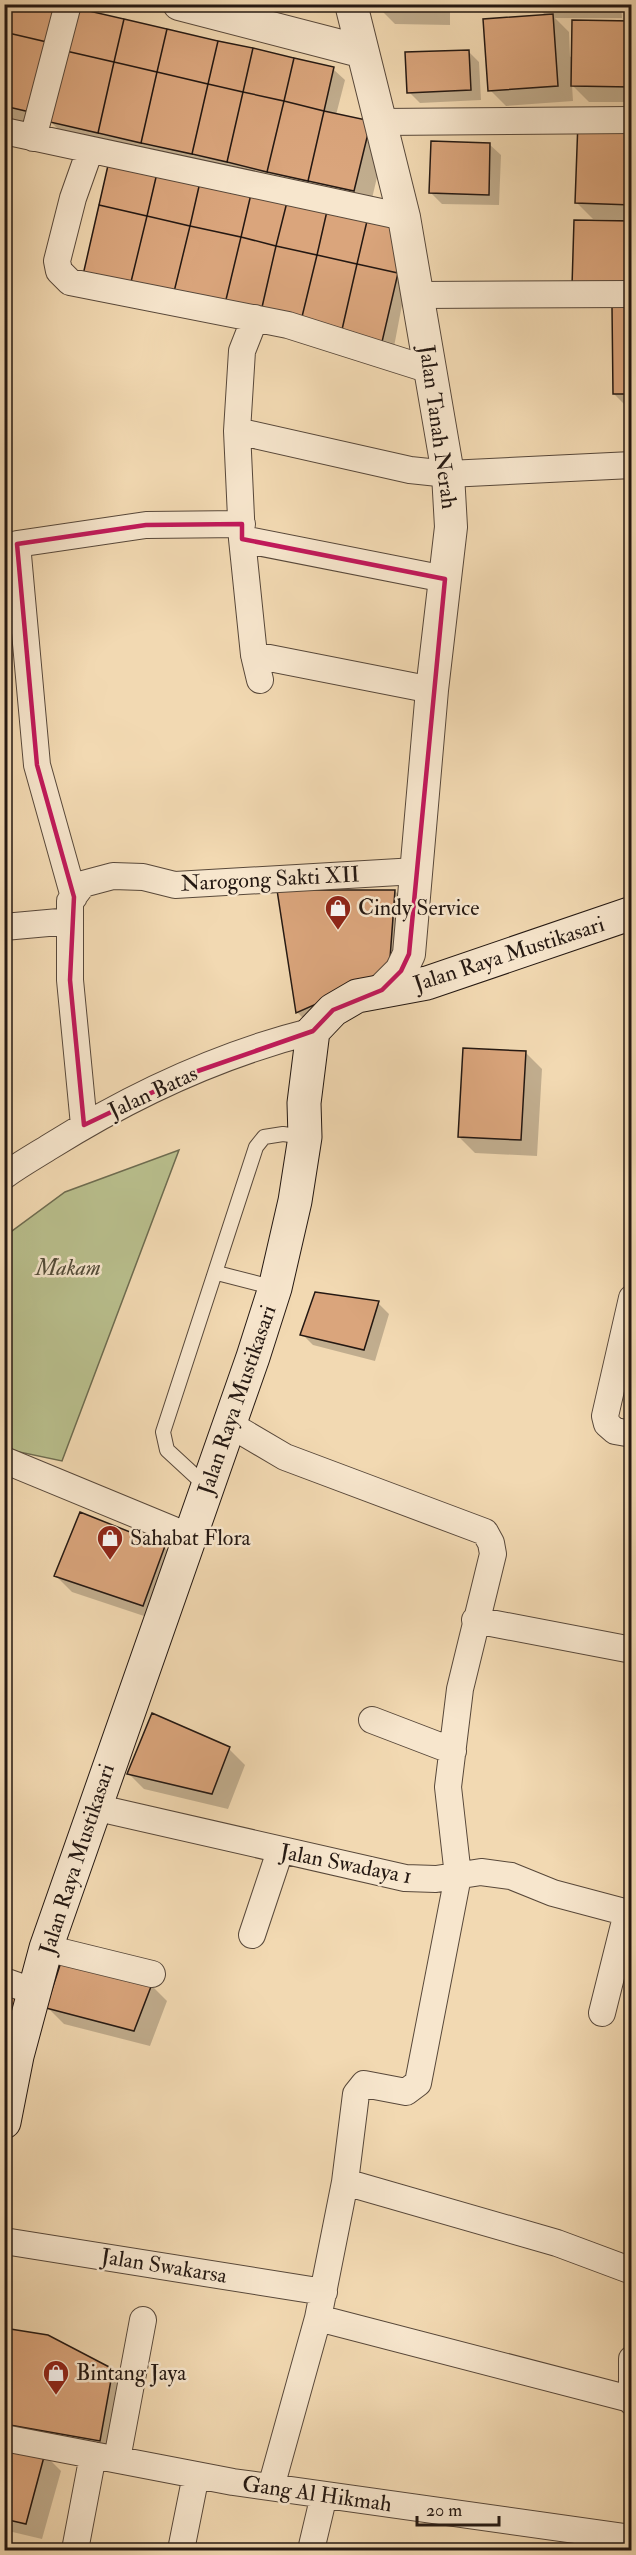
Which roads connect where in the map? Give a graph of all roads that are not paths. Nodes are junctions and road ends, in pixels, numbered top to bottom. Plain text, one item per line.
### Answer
1 (68, 4) edge
2 (179, 4) edge
3 (351, 4) edge
4 (360, 51) junction
5 (632, 120) edge
6 (380, 122) junction
7 (4, 131) edge
8 (33, 138) junction
9 (90, 150) junction
10 (404, 217) junction
11 (632, 294) edge
12 (418, 295) junction
13 (255, 318) junction
14 (430, 370) junction
15 (237, 431) junction
16 (632, 465) edge
17 (448, 474) junction
18 (242, 532) junction
19 (445, 579) junction
20 (432, 690) junction
21 (416, 871) junction
22 (72, 909) junction
23 (632, 913) edge
24 (4, 927) edge
25 (382, 990) junction
26 (313, 1031) junction
27 (84, 1125) junction
28 (306, 1137) junction
29 (4, 1176) edge
30 (217, 1273) junction
31 (275, 1288) junction
32 (632, 1298) edge
33 (229, 1424) junction
34 (632, 1434) edge
35 (4, 1460) edge
36 (207, 1487) junction
37 (188, 1536) junction
38 (475, 1620) junction
39 (632, 1650) edge
40 (372, 1720) dead end
41 (453, 1751) junction
42 (94, 1807) junction
43 (280, 1851) junction
44 (458, 1876) junction
45 (629, 1913) edge
46 (252, 1935) dead end
47 (46, 1948) junction
48 (153, 1974) dead end
49 (4, 1981) edge
50 (35, 1992) junction
51 (602, 2013) dead end
52 (4, 2122) edge
53 (345, 2182) junction
54 (4, 2241) edge
55 (632, 2271) edge
56 (324, 2292) junction
57 (318, 2318) junction
58 (143, 2320) dead end
59 (632, 2359) edge
60 (631, 2401) edge
61 (4, 2438) edge
62 (105, 2457) junction
63 (196, 2475) junction
64 (271, 2487) junction
65 (324, 2495) junction
66 (632, 2538) edge
67 (75, 2550) edge
68 (181, 2550) edge
69 (311, 2550) edge

1 - 8 street
2 - 4 street
3 - 4 street, Jalan Tanah Nerah
4 - 6 street, Jalan Tanah Nerah
5 - 6 street
6 - 10 street, Jalan Tanah Nerah
7 - 8 street
8 - 9 street
9 - 10 street
9 - 13 street
10 - 12 street, Jalan Tanah Nerah
11 - 12 street
12 - 14 street, Jalan Tanah Nerah
13 - 14 street
13 - 15 street
14 - 17 street, Jalan Tanah Nerah
15 - 17 street
15 - 18 street
16 - 17 street
17 - 19 street, Jalan Tanah Nerah
18 - 19 street
18 - 20 street
18 - 22 street
19 - 20 street, Jalan Tanah Nerah
20 - 21 street, Jalan Tanah Nerah
21 - 22 street, Narogong Sakti XII
21 - 25 street, Jalan Tanah Nerah
22 - 24 street
22 - 27 street
23 - 25 main road, Jalan Raya Mustikasari
25 - 26 main road, Jalan Raya Mustikasari
26 - 27 street, Jalan Batas
26 - 28 main road, Jalan Raya Mustikasari
27 - 29 street, Jalan Batas
28 - 30 lane
28 - 31 main road, Jalan Raya Mustikasari
30 - 31 lane
30 - 36 lane
31 - 33 main road, Jalan Raya Mustikasari
32 - 34 street
33 - 36 main road, Jalan Raya Mustikasari
33 - 38 street
35 - 37 street
36 - 37 main road, Jalan Raya Mustikasari
37 - 42 main road, Jalan Raya Mustikasari
38 - 39 street
38 - 41 street
40 - 41 street
41 - 44 street
42 - 43 street, Jalan Swadaya 1
42 - 47 main road, Jalan Raya Mustikasari
43 - 44 street, Jalan Swadaya 1
43 - 46 street
44 - 45 street, Jalan Swadaya 1
44 - 53 street
45 - 51 street
47 - 48 street
47 - 50 main road, Jalan Raya Mustikasari
49 - 50 street
50 - 52 main road, Jalan Raya Mustikasari
53 - 55 street
53 - 56 street
54 - 56 street, Jalan Swakarsa
56 - 57 street
57 - 60 street
57 - 64 street
58 - 62 street
59 - 60 street
61 - 62 street, Gang Al Hikmah
62 - 63 street, Gang Al Hikmah
62 - 67 street
63 - 64 street, Gang Al Hikmah
63 - 68 street
64 - 65 street, Gang Al Hikmah
65 - 66 street, Gang Al Hikmah
65 - 69 street

